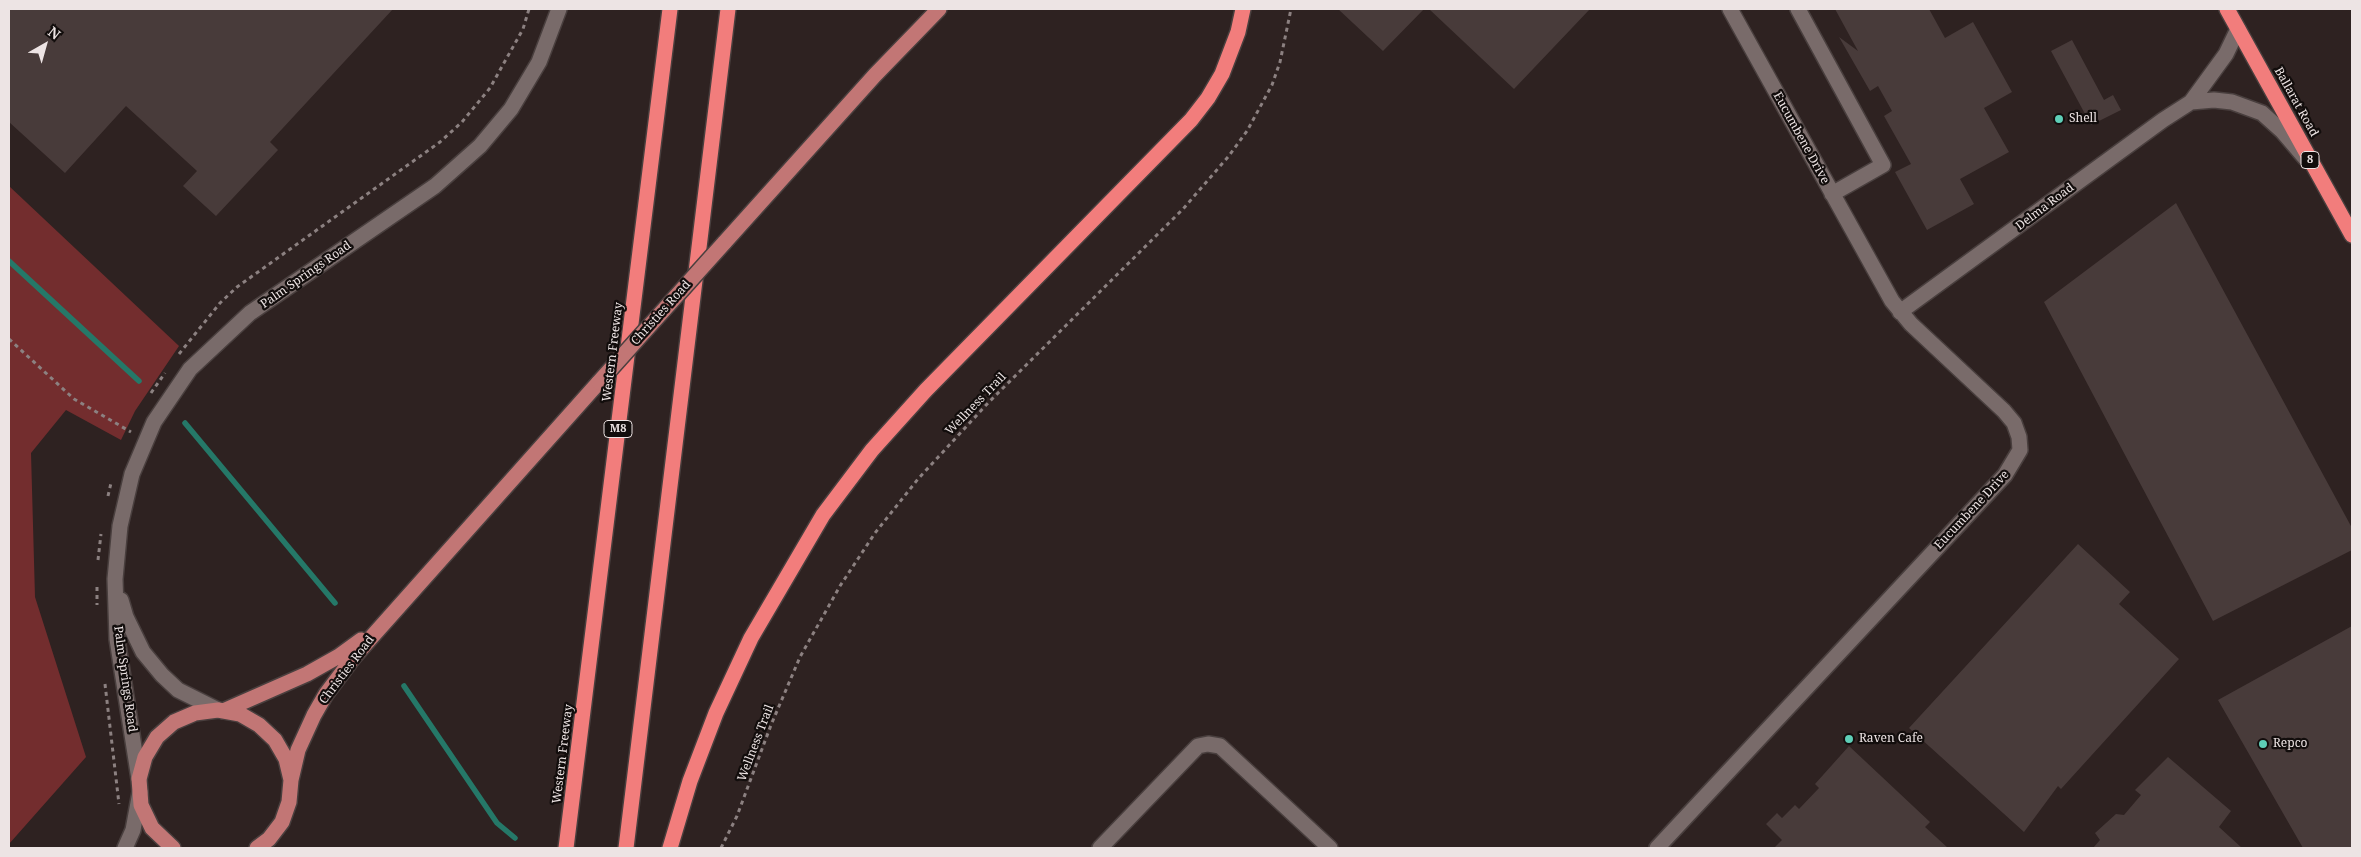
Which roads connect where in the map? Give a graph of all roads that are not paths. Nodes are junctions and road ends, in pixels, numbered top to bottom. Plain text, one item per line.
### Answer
1 (559, 9) edge
2 (670, 9) edge
3 (728, 9) edge
4 (928, 9) edge
5 (939, 9) edge
6 (1243, 9) edge
7 (1730, 9) edge
8 (1798, 9) edge
9 (2228, 9) edge
10 (2238, 28) junction
11 (875, 75) junction
12 (2191, 102) junction
13 (2317, 172) junction
14 (1832, 194) junction
15 (2352, 235) edge
16 (1900, 312) junction
17 (115, 579) junction
18 (388, 619) junction
19 (220, 711) junction
20 (291, 780) junction
21 (140, 783) junction
22 (1111, 845) edge
23 (125, 848) edge
24 (173, 848) edge
25 (257, 848) edge
26 (566, 848) edge
27 (626, 848) edge
28 (670, 848) edge
29 (1330, 848) edge
30 (1657, 848) edge

1 - 17 street, Palm Springs Road
2 - 26 highway, Western Freeway / M8
3 - 27 highway
4 - 11 main road, Christies Road
5 - 11 main road, Christies Road
6 - 28 highway
7 - 14 street, Eucumbene Drive
8 - 14 street
9 - 10 highway, Ballarat Road / 8
10 - 12 street, Delma Road
10 - 13 highway, Ballarat Road / 8
11 - 18 main road, Christies Road, bridge
12 - 13 street, Delma Road
12 - 16 street, Delma Road
13 - 15 highway, Ballarat Road / 8
14 - 16 street, Eucumbene Drive
16 - 30 street, Eucumbene Drive
17 - 19 street, Palm Springs Road
17 - 21 street, Palm Springs Road
18 - 19 main road, Christies Road
18 - 20 main road, Christies Road
19 - 20 main road
19 - 21 main road
20 - 25 main road, Christies Road
21 - 23 street
21 - 24 main road
22 - 29 street

